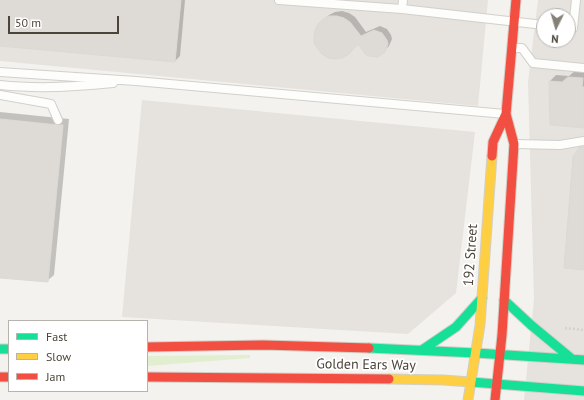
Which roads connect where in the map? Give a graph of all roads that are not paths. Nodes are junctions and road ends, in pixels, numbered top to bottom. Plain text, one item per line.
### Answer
1 (280, 0) edge
2 (403, 0) edge
3 (516, 0) edge
4 (402, 9) junction
5 (514, 21) junction
6 (536, 24) edge
7 (511, 47) junction
8 (584, 68) edge
9 (0, 72) edge
10 (136, 80) junction
11 (0, 85) edge
12 (0, 96) edge
13 (506, 114) junction
14 (58, 120) dead end
15 (584, 141) edge
16 (503, 143) junction
17 (482, 298) junction
18 (504, 300) junction
19 (148, 347) edge
20 (422, 350) junction
21 (476, 353) junction
22 (500, 354) junction
23 (572, 359) junction
24 (584, 360) edge
25 (148, 377) edge
26 (471, 382) junction
27 (496, 384) junction
28 (560, 389) junction
29 (584, 391) edge
30 (549, 396) dead end
31 (468, 400) edge
32 (495, 400) edge

1 - 4 lane
2 - 4 lane
3 - 5 main road, 192 Street
4 - 5 lane
5 - 6 lane
5 - 7 main road, 192 Street
7 - 8 lane
7 - 13 main road, 192 Street
9 - 10 lane
10 - 11 lane
10 - 13 lane
12 - 14 lane
13 - 16 main road, 192 Street
13 - 16 main road, 192 Street
15 - 16 lane
16 - 17 main road, 192 Street
16 - 18 main road, 192 Street
17 - 20 main road
17 - 21 main road, 192 Street
18 - 22 main road, 192 Street
18 - 23 main road
19 - 20 main road, Golden Ears Way
20 - 21 main road, Golden Ears Way
21 - 22 main road, Golden Ears Way
21 - 26 main road, 192 Street
22 - 23 main road, Golden Ears Way
22 - 27 main road, 192 Street
23 - 24 main road, Golden Ears Way
25 - 26 main road, Golden Ears Way
26 - 27 main road, Golden Ears Way
26 - 31 main road, 192 Street
27 - 28 main road, Golden Ears Way
27 - 32 main road, 192 Street
28 - 29 main road, Golden Ears Way
28 - 30 main road

